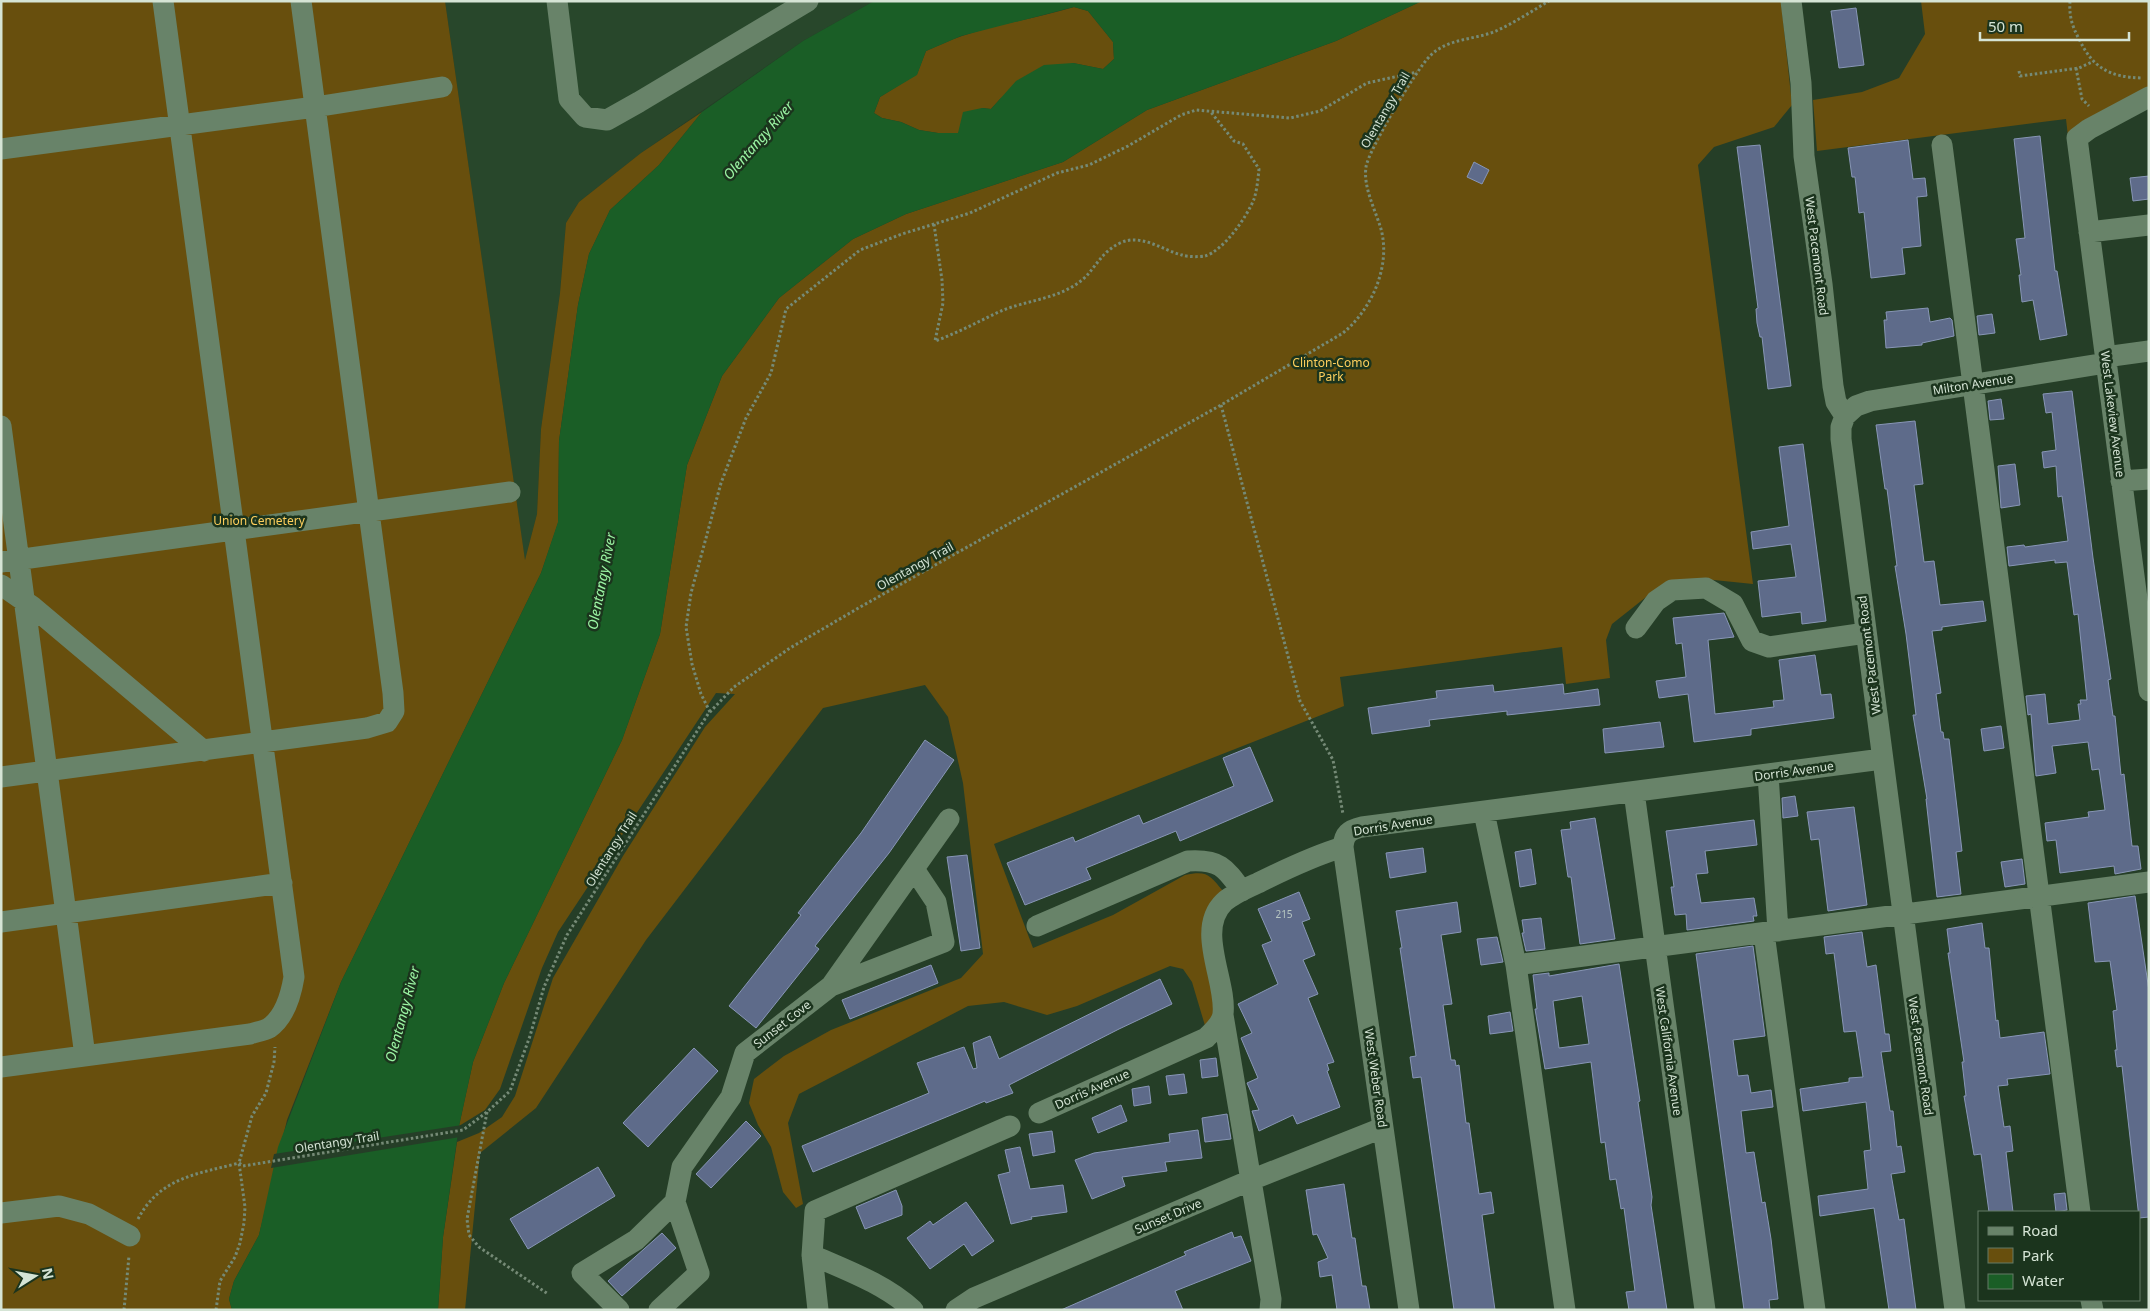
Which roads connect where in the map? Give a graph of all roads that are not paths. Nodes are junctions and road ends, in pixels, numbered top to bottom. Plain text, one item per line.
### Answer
1 (163, 1) edge
2 (301, 1) edge
3 (557, 1) edge
4 (808, 1) edge
5 (1791, 1) edge
6 (442, 87) dead end
7 (2148, 88) edge
8 (315, 107) junction
9 (180, 126) junction
10 (1942, 145) dead end
11 (1, 149) edge
12 (2149, 225) edge
13 (2089, 232) junction
14 (2149, 351) edge
15 (2106, 360) junction
16 (1973, 384) junction
17 (1845, 416) junction
18 (1, 426) edge
19 (2149, 479) edge
20 (2121, 481) junction
21 (510, 492) dead end
22 (369, 511) junction
23 (233, 529) junction
24 (10, 560) edge
25 (1, 585) edge
26 (26, 603) junction
27 (1636, 628) dead end
28 (1866, 633) junction
29 (2149, 691) edge
30 (261, 743) junction
31 (204, 751) junction
32 (1882, 759) junction
33 (46, 772) junction
34 (1768, 774) junction
35 (1, 778) edge
36 (1634, 792) junction
37 (1484, 812) junction
38 (949, 819) dead end
39 (1348, 838) junction
40 (914, 869) junction
41 (2149, 882) edge
42 (282, 884) junction
43 (1242, 890) junction
44 (2039, 896) junction
45 (67, 913) junction
46 (1902, 914) junction
47 (1, 922) edge
48 (1037, 926) dead end
49 (1771, 932) junction
50 (1655, 947) junction
51 (1516, 965) junction
52 (831, 986) junction
53 (1223, 1015) junction
54 (85, 1056) junction
55 (1, 1067) edge
56 (1039, 1113) dead end
57 (1010, 1126) dead end
58 (1382, 1128) junction
59 (1251, 1180) junction
60 (675, 1202) junction
61 (2080, 1211) edge
62 (1, 1213) edge
63 (130, 1236) road end
64 (812, 1255) junction
65 (620, 1310) edge
66 (659, 1310) edge
67 (818, 1310) edge
68 (913, 1310) edge
69 (956, 1310) edge
70 (1270, 1310) edge
71 (1409, 1310) edge
72 (1565, 1310) edge
73 (1705, 1310) edge
74 (1815, 1310) edge
75 (1955, 1310) edge

1 - 9 street
2 - 8 street
3 - 4 street
5 - 17 street, West Pacemont Road
6 - 8 street
7 - 13 street, West Lakeview Avenue
8 - 9 street
8 - 22 street
9 - 11 street
9 - 23 street
10 - 16 street
12 - 13 street
13 - 15 street, West Lakeview Avenue
14 - 15 street, Milton Avenue
15 - 16 street, Milton Avenue
15 - 20 street, West Lakeview Avenue
16 - 17 street, Milton Avenue
16 - 44 street
17 - 28 street, West Pacemont Road
18 - 24 street
19 - 20 street
20 - 29 street, West Lakeview Avenue
21 - 22 street
22 - 23 street
22 - 30 street
23 - 24 street
23 - 30 street
24 - 26 street
25 - 26 street
26 - 31 street
26 - 33 street
27 - 28 street
28 - 32 street, West Pacemont Road
30 - 31 street
30 - 42 street
31 - 33 street
32 - 34 street, Dorris Avenue
32 - 46 street, West Pacemont Road
33 - 35 street
33 - 45 street
34 - 36 street, Dorris Avenue
34 - 49 street
36 - 37 street, Dorris Avenue
36 - 50 street, West California Avenue
37 - 39 street, Dorris Avenue
37 - 51 street
38 - 40 street, Sunset Cove
39 - 43 street, Dorris Avenue
39 - 58 street, West Weber Road
40 - 52 street, Sunset Cove
40 - 52 street
41 - 44 street
42 - 45 street
42 - 54 street
43 - 48 street
43 - 53 street, Dorris Avenue
44 - 46 street
44 - 61 street
45 - 47 street
45 - 54 street
46 - 49 street
46 - 75 street, West Pacemont Road
49 - 50 street
49 - 74 street
50 - 51 street
50 - 73 street, West California Avenue
51 - 72 street
52 - 60 street, Sunset Cove
53 - 56 street, Dorris Avenue
53 - 59 street
54 - 55 street
57 - 64 street
58 - 59 street, Sunset Drive
58 - 71 street, West Weber Road
59 - 69 street, Sunset Drive
59 - 70 street
60 - 65 street
60 - 66 street
62 - 63 street
64 - 67 street
64 - 68 street

